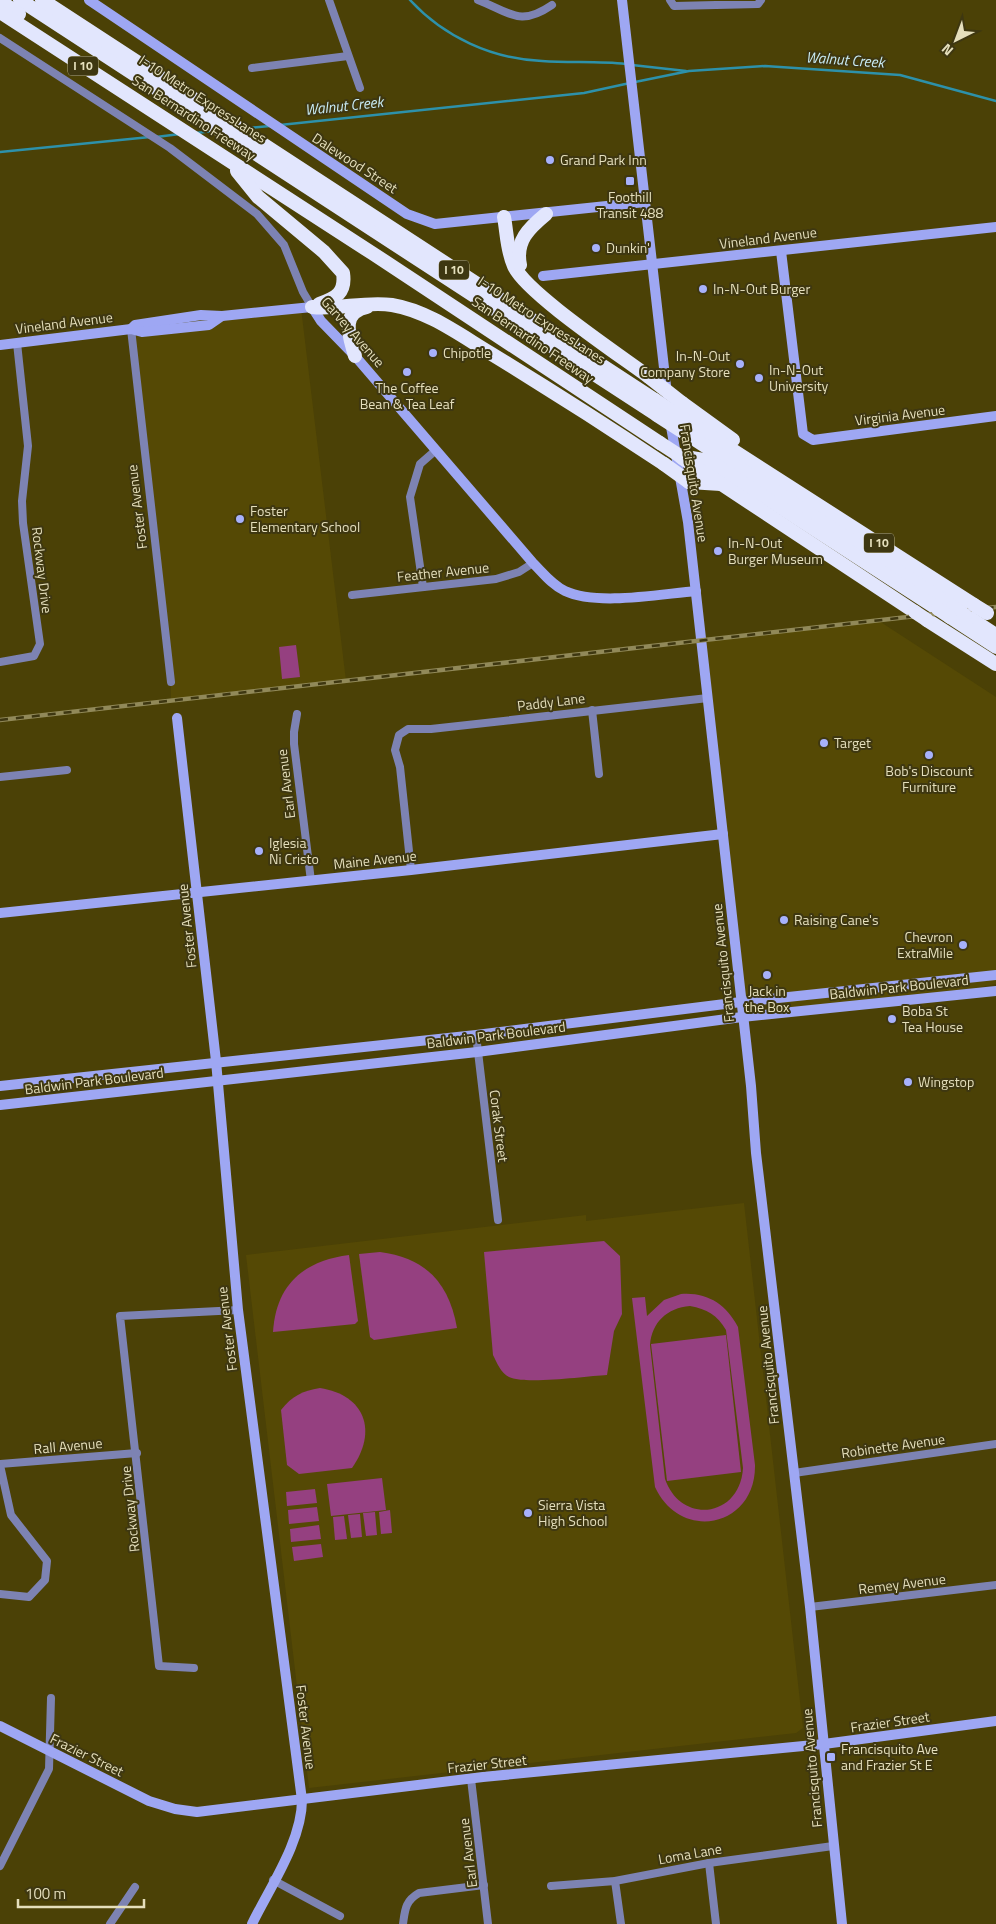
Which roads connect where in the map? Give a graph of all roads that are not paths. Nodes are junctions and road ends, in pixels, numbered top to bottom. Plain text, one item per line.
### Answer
1 (20, 0) edge
2 (42, 0) edge
3 (90, 0) edge
4 (329, 0) edge
5 (478, 0) edge
6 (622, 0) edge
7 (670, 0) edge
8 (761, 0) edge
9 (0, 1) edge
10 (552, 5) dead end
11 (0, 12) edge
12 (0, 38) edge
13 (348, 56) junction
14 (252, 68) dead end
15 (360, 88) dead end
16 (174, 119) junction
17 (231, 162) junction
18 (276, 190) junction
19 (645, 202) junction
20 (546, 214) junction
21 (504, 217) junction
22 (996, 227) edge
23 (781, 251) junction
24 (652, 266) junction
25 (543, 276) dead end
26 (523, 278) junction
27 (377, 304) junction
28 (312, 307) junction
29 (131, 329) junction
30 (16, 343) junction
31 (0, 345) edge
32 (356, 356) junction
33 (996, 416) edge
34 (685, 426) junction
35 (436, 450) junction
36 (685, 458) junction
37 (784, 482) junction
38 (722, 484) junction
39 (533, 563) junction
40 (423, 587) junction
41 (696, 591) junction
42 (352, 595) dead end
43 (960, 611) junction
44 (991, 616) edge
45 (996, 635) edge
46 (996, 647) edge
47 (0, 662) edge
48 (996, 664) edge
49 (171, 682) dead end
50 (708, 698) junction
51 (592, 710) junction
52 (298, 714) dead end
53 (177, 718) dead end
54 (67, 770) dead end
55 (599, 774) dead end
56 (0, 777) edge
57 (723, 834) junction
58 (411, 870) junction
59 (310, 881) junction
60 (197, 893) junction
61 (0, 913) edge
62 (996, 976) edge
63 (911, 985) junction
64 (996, 991) edge
65 (741, 1002) junction
66 (862, 1005) junction
67 (742, 1017) junction
68 (476, 1035) junction
69 (477, 1052) junction
70 (216, 1061) junction
71 (217, 1081) junction
72 (0, 1086) edge
73 (0, 1106) edge
74 (498, 1220) dead end
75 (238, 1310) junction
76 (996, 1444) edge
77 (137, 1453) junction
78 (0, 1465) edge
79 (794, 1473) junction
80 (996, 1585) edge
81 (0, 1594) edge
82 (810, 1607) junction
83 (194, 1668) dead end
84 (51, 1698) dead end
85 (996, 1721) edge
86 (0, 1726) edge
87 (824, 1744) junction
88 (50, 1752) junction
89 (471, 1779) junction
90 (302, 1800) junction
91 (833, 1846) junction
92 (709, 1863) junction
93 (0, 1866) edge
94 (273, 1880) junction
95 (616, 1881) junction
96 (484, 1885) junction
97 (551, 1886) dead end
98 (135, 1887) dead end
99 (340, 1916) dead end
100 (110, 1924) edge
101 (252, 1924) edge
102 (403, 1924) edge
103 (488, 1924) edge
104 (621, 1924) edge
105 (716, 1924) edge
106 (842, 1924) edge

1 - 34 highway, I-10 Metro ExpressLanes, bridge
2 - 34 highway, San Bernardino Freeway / I 10, bridge
3 - 21 street, Dalewood Street
4 - 13 street
5 - 10 street
6 - 19 street, Francisquito Avenue
7 - 8 street
9 - 16 highway, I-10 Metro ExpressLanes
11 - 16 highway, San Bernardino Freeway / I 10
12 - 28 street, Garvey Avenue
13 - 14 street
13 - 15 street
16 - 17 highway, San Bernardino Freeway / I 10
16 - 18 highway, I-10 Metro ExpressLanes
17 - 18 highway, San Bernardino Freeway / I 10
17 - 28 highway
18 - 36 highway, San Bernardino Freeway / I 10, bridge
19 - 20 street, Dalewood Street
19 - 24 street, Francisquito Avenue
20 - 21 street, Dalewood Street
20 - 26 highway
21 - 26 highway
22 - 23 street, Vineland Avenue
23 - 24 street, Vineland Avenue
23 - 33 street, Virginia Avenue
24 - 25 street, Vineland Avenue
24 - 41 street, Francisquito Avenue
26 - 37 highway, bridge
27 - 28 highway
27 - 32 highway
27 - 38 highway, bridge
28 - 29 street, Vineland Avenue
28 - 32 street, Garvey Avenue
29 - 30 street, Vineland Avenue
29 - 49 street, Foster Avenue
30 - 31 street, Vineland Avenue
30 - 47 street, Rockway Drive
32 - 35 street, Garvey Avenue
34 - 37 highway, San Bernardino Freeway / I 10
34 - 43 highway, I-10 Metro ExpressLanes
35 - 39 street, Garvey Avenue
35 - 40 street
36 - 38 highway, San Bernardino Freeway / I 10
36 - 43 highway, I-10 Metro ExpressLanes, bridge
37 - 43 highway, San Bernardino Freeway / I 10
38 - 48 highway, San Bernardino Freeway / I 10
39 - 40 street, Feather Avenue
39 - 41 street, Garvey Avenue
40 - 42 street, Feather Avenue
41 - 50 street, Francisquito Avenue
43 - 44 highway, San Bernardino Freeway / I 10, bridge
43 - 45 highway, I-10 Metro ExpressLanes
43 - 46 highway, I-10 Metro ExpressLanes
50 - 51 street, Paddy Lane
50 - 57 street, Francisquito Avenue
51 - 55 street
51 - 58 street, Paddy Lane
52 - 59 street, Earl Avenue
53 - 60 street, Foster Avenue
54 - 56 street
57 - 58 street, Maine Avenue
57 - 65 street, Francisquito Avenue
58 - 59 street, Maine Avenue
59 - 60 street, Maine Avenue
60 - 61 street, Maine Avenue
60 - 70 street, Foster Avenue
62 - 63 street, Baldwin Park Boulevard
63 - 65 street, Baldwin Park Boulevard
63 - 66 street
64 - 66 street, Baldwin Park Boulevard
65 - 67 street, Francisquito Avenue
65 - 68 street, Baldwin Park Boulevard
66 - 67 street, Baldwin Park Boulevard
67 - 69 street, Baldwin Park Boulevard
67 - 79 street, Francisquito Avenue
68 - 69 street, Corak Street
68 - 70 street, Baldwin Park Boulevard
69 - 71 street, Baldwin Park Boulevard
69 - 74 street, Corak Street
70 - 71 street, Foster Avenue
70 - 72 street, Baldwin Park Boulevard
71 - 73 street, Baldwin Park Boulevard
71 - 75 street, Foster Avenue
75 - 77 street, Rockway Drive
75 - 90 street, Foster Avenue
76 - 79 street, Robinette Avenue
77 - 78 street, Rall Avenue
77 - 83 street, Rockway Drive
78 - 81 street
79 - 82 street, Francisquito Avenue
80 - 82 street, Remey Avenue
82 - 87 street, Francisquito Avenue
84 - 88 street
85 - 87 street, Frazier Street
86 - 88 street, Frazier Street
87 - 89 street, Frazier Street
87 - 91 street, Francisquito Avenue
88 - 90 street, Frazier Street
88 - 93 street
89 - 90 street, Frazier Street
89 - 96 street, Earl Avenue
90 - 94 street, Foster Avenue
91 - 92 street, Loma Lane
91 - 106 street, Francisquito Avenue
92 - 95 street, Loma Lane
92 - 105 street
94 - 99 street
94 - 101 street, Foster Avenue
95 - 97 street, Loma Lane
95 - 104 street
96 - 102 street
96 - 103 street, Earl Avenue
98 - 100 street

